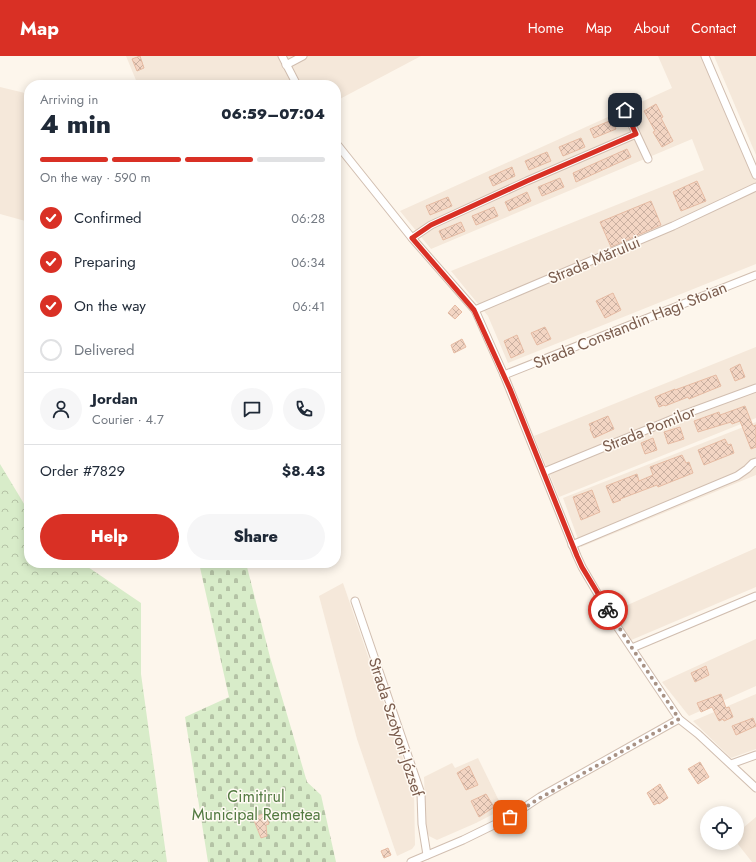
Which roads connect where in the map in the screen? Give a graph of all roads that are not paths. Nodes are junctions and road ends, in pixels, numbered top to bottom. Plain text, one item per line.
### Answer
1 (282, 56) edge
2 (303, 56) edge
3 (705, 56) edge
4 (286, 65) junction
5 (294, 80) edge
6 (625, 110) dead end
7 (636, 134) junction
8 (341, 149) edge
9 (648, 159) dead end
10 (756, 175) edge
11 (756, 187) edge
12 (412, 238) junction
13 (756, 275) edge
14 (474, 310) junction
15 (504, 376) junction
16 (756, 388) edge
17 (756, 462) edge
18 (544, 472) junction
19 (572, 545) junction
20 (756, 596) edge
21 (354, 601) dead end
22 (632, 648) junction
23 (679, 719) junction
24 (756, 755) edge
25 (731, 764) junction
26 (756, 788) edge
27 (427, 855) junction
28 (411, 862) edge

1 - 4 street
2 - 4 street
3 - 10 street
4 - 5 street
6 - 7 street
7 - 9 street
7 - 12 street
8 - 12 street
11 - 14 street, Strada Mărului
12 - 14 street
13 - 15 street, Strada Constandin Hagi Stoian
14 - 15 street
15 - 18 street
16 - 18 street, Strada Pomilor
17 - 19 street
18 - 19 street
19 - 22 street
20 - 22 street
21 - 27 street, Strada Szotyori József
22 - 23 street
23 - 25 street
23 - 27 street
24 - 25 street
25 - 26 street
27 - 28 street

